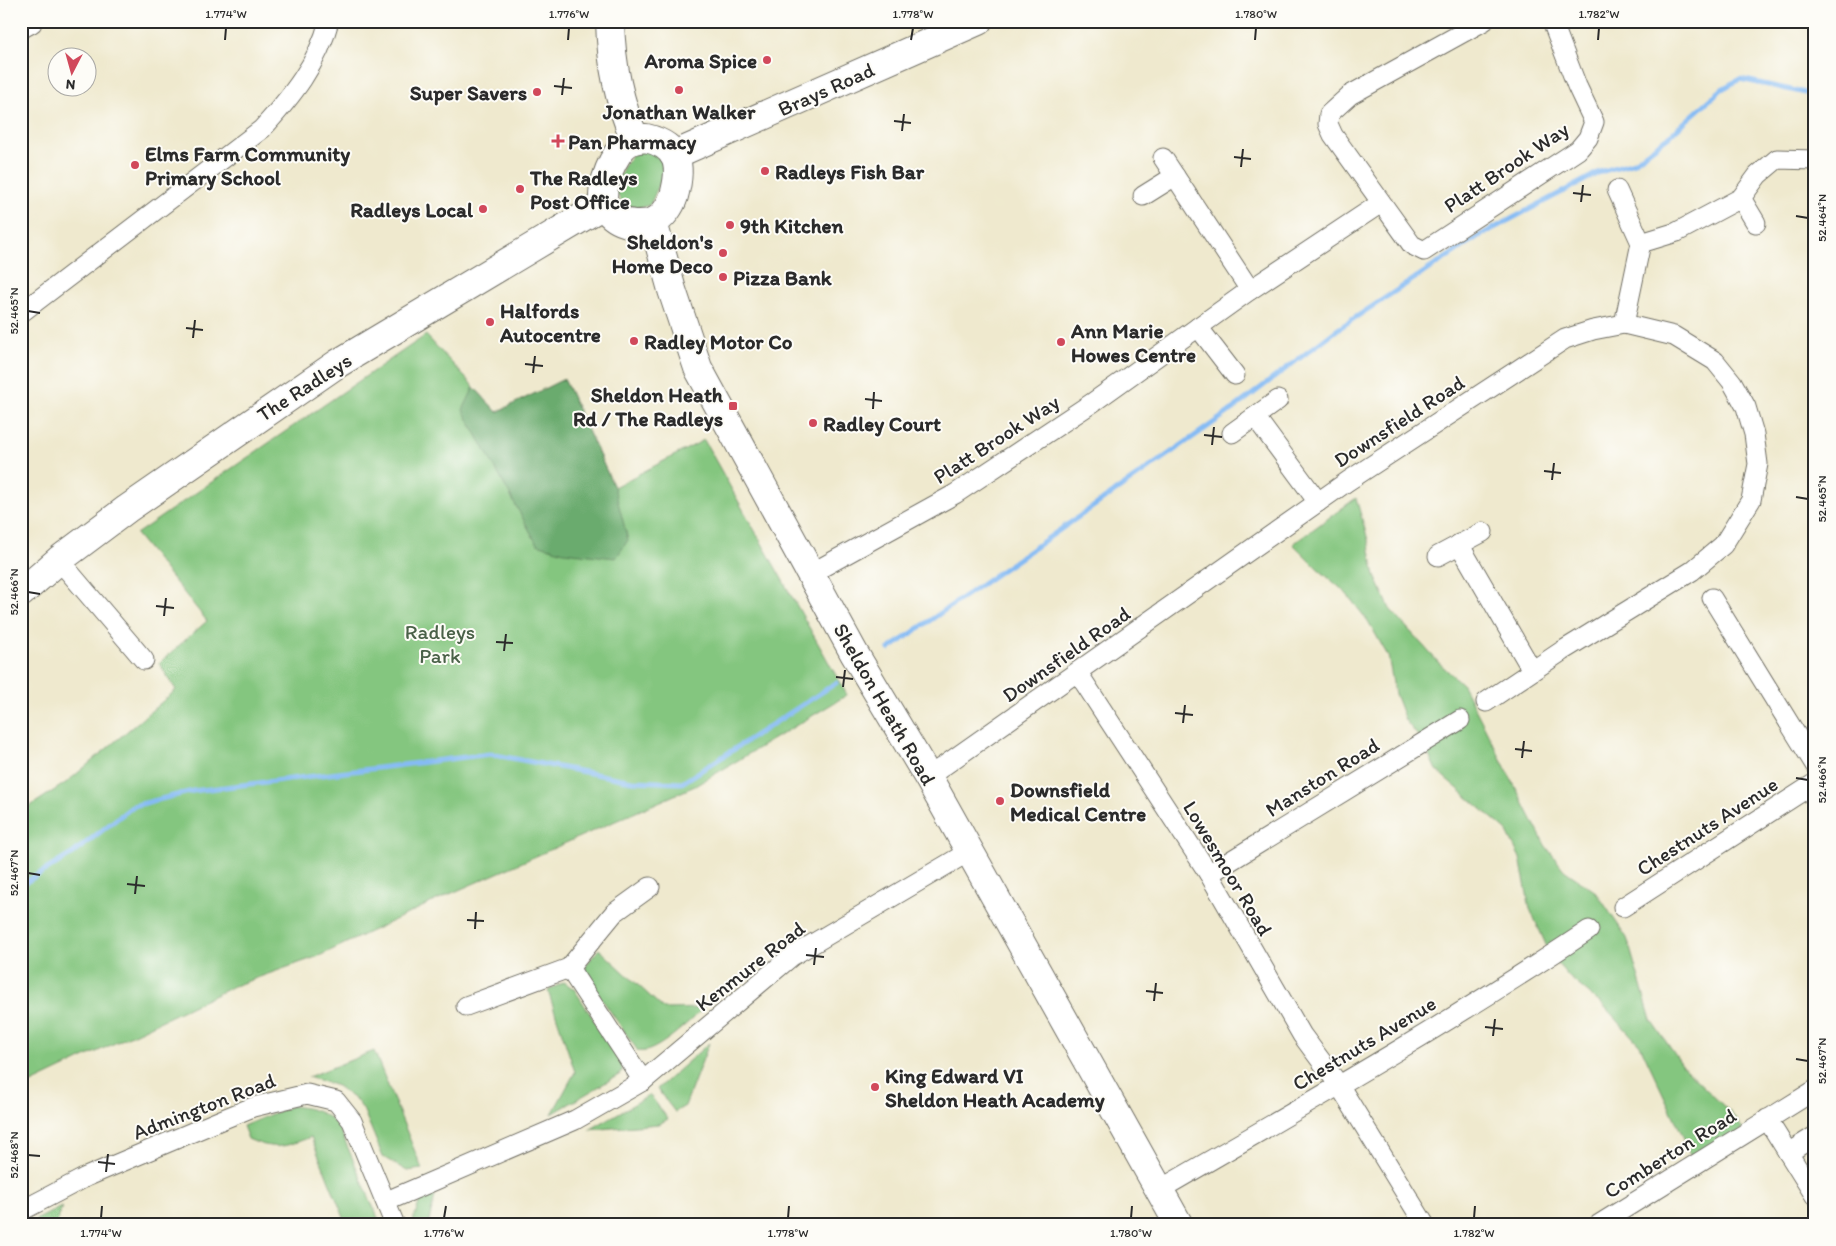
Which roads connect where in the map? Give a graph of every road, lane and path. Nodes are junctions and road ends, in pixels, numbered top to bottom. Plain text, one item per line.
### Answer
1 (329, 21) edge
2 (610, 21) edge
3 (978, 21) edge
4 (1484, 21) edge
5 (1552, 21) edge
6 (635, 139) junction
7 (674, 155) junction
8 (1164, 158) dead end
9 (1815, 160) edge
10 (1175, 176) junction
11 (1617, 190) dead end
12 (1143, 196) dead end
13 (1741, 198) junction
14 (1381, 203) junction
15 (603, 205) junction
16 (653, 222) junction
17 (1756, 223) dead end
18 (1641, 244) junction
19 (1250, 290) junction
20 (21, 314) edge
21 (1624, 324) junction
22 (1198, 327) junction
23 (1235, 375) dead end
24 (1278, 400) dead end
25 (1256, 418) junction
26 (1232, 434) dead end
27 (1318, 502) junction
28 (1483, 532) dead end
29 (1459, 544) junction
30 (1438, 556) dead end
31 (58, 560) junction
32 (810, 574) junction
33 (21, 593) edge
34 (1712, 598) dead end
35 (144, 660) dead end
36 (1532, 670) junction
37 (1078, 673) junction
38 (1486, 702) dead end
39 (1460, 720) dead end
40 (1815, 765) edge
41 (928, 777) junction
42 (1815, 783) edge
43 (970, 851) junction
44 (1209, 874) junction
45 (650, 887) dead end
46 (1623, 907) dead end
47 (1589, 930) dead end
48 (569, 968) junction
49 (466, 1006) dead end
50 (643, 1081) junction
51 (1339, 1086) junction
52 (1815, 1090) edge
53 (1767, 1119) junction
54 (1815, 1136) edge
55 (1788, 1153) junction
56 (1159, 1190) junction
57 (1815, 1196) edge
58 (387, 1201) junction
59 (21, 1211) edge
60 (395, 1225) edge
61 (1178, 1225) edge
62 (1425, 1225) edge
63 (1598, 1225) edge

1 - 20 street
2 - 6 street
3 - 7 street, Brays Road
4 - 14 street, Platt Brook Way
5 - 14 street, Platt Brook Way
6 - 7 street
6 - 15 street
7 - 16 street
8 - 10 street
9 - 13 street
10 - 12 street
10 - 19 street
11 - 18 street
13 - 17 street
13 - 18 street
14 - 19 street, Platt Brook Way
15 - 16 street
15 - 31 street, The Radleys
16 - 32 street, Sheldon Heath Road
18 - 21 street
19 - 22 street, Platt Brook Way
21 - 27 street, Downsfield Road
21 - 36 street, Downsfield Road
22 - 23 street
22 - 32 street, Platt Brook Way
24 - 25 street
25 - 26 street
25 - 27 street
27 - 37 street, Downsfield Road
28 - 29 street
29 - 30 street
29 - 36 street
31 - 33 street, The Radleys
31 - 35 street
32 - 41 street, Sheldon Heath Road
34 - 40 street
36 - 38 street
37 - 41 street, Downsfield Road
37 - 44 street, Lowesmoor Road
39 - 44 street, Manston Road
41 - 43 street, Sheldon Heath Road
42 - 46 street, Chestnuts Avenue
43 - 50 street, Kenmure Road
43 - 56 street, Sheldon Heath Road
44 - 51 street, Lowesmoor Road
45 - 48 street
47 - 51 street, Chestnuts Avenue
48 - 49 street
48 - 50 street
50 - 58 street, Kenmure Road
51 - 56 street, Chestnuts Avenue
51 - 62 street, Lowesmoor Road
52 - 53 street, Comberton Road
53 - 55 street, Comberton Road
53 - 63 street, Comberton Road
54 - 55 street
55 - 57 street, Comberton Road
56 - 61 street, Sheldon Heath Road
58 - 59 street, Admington Road
58 - 60 street, Admington Road

